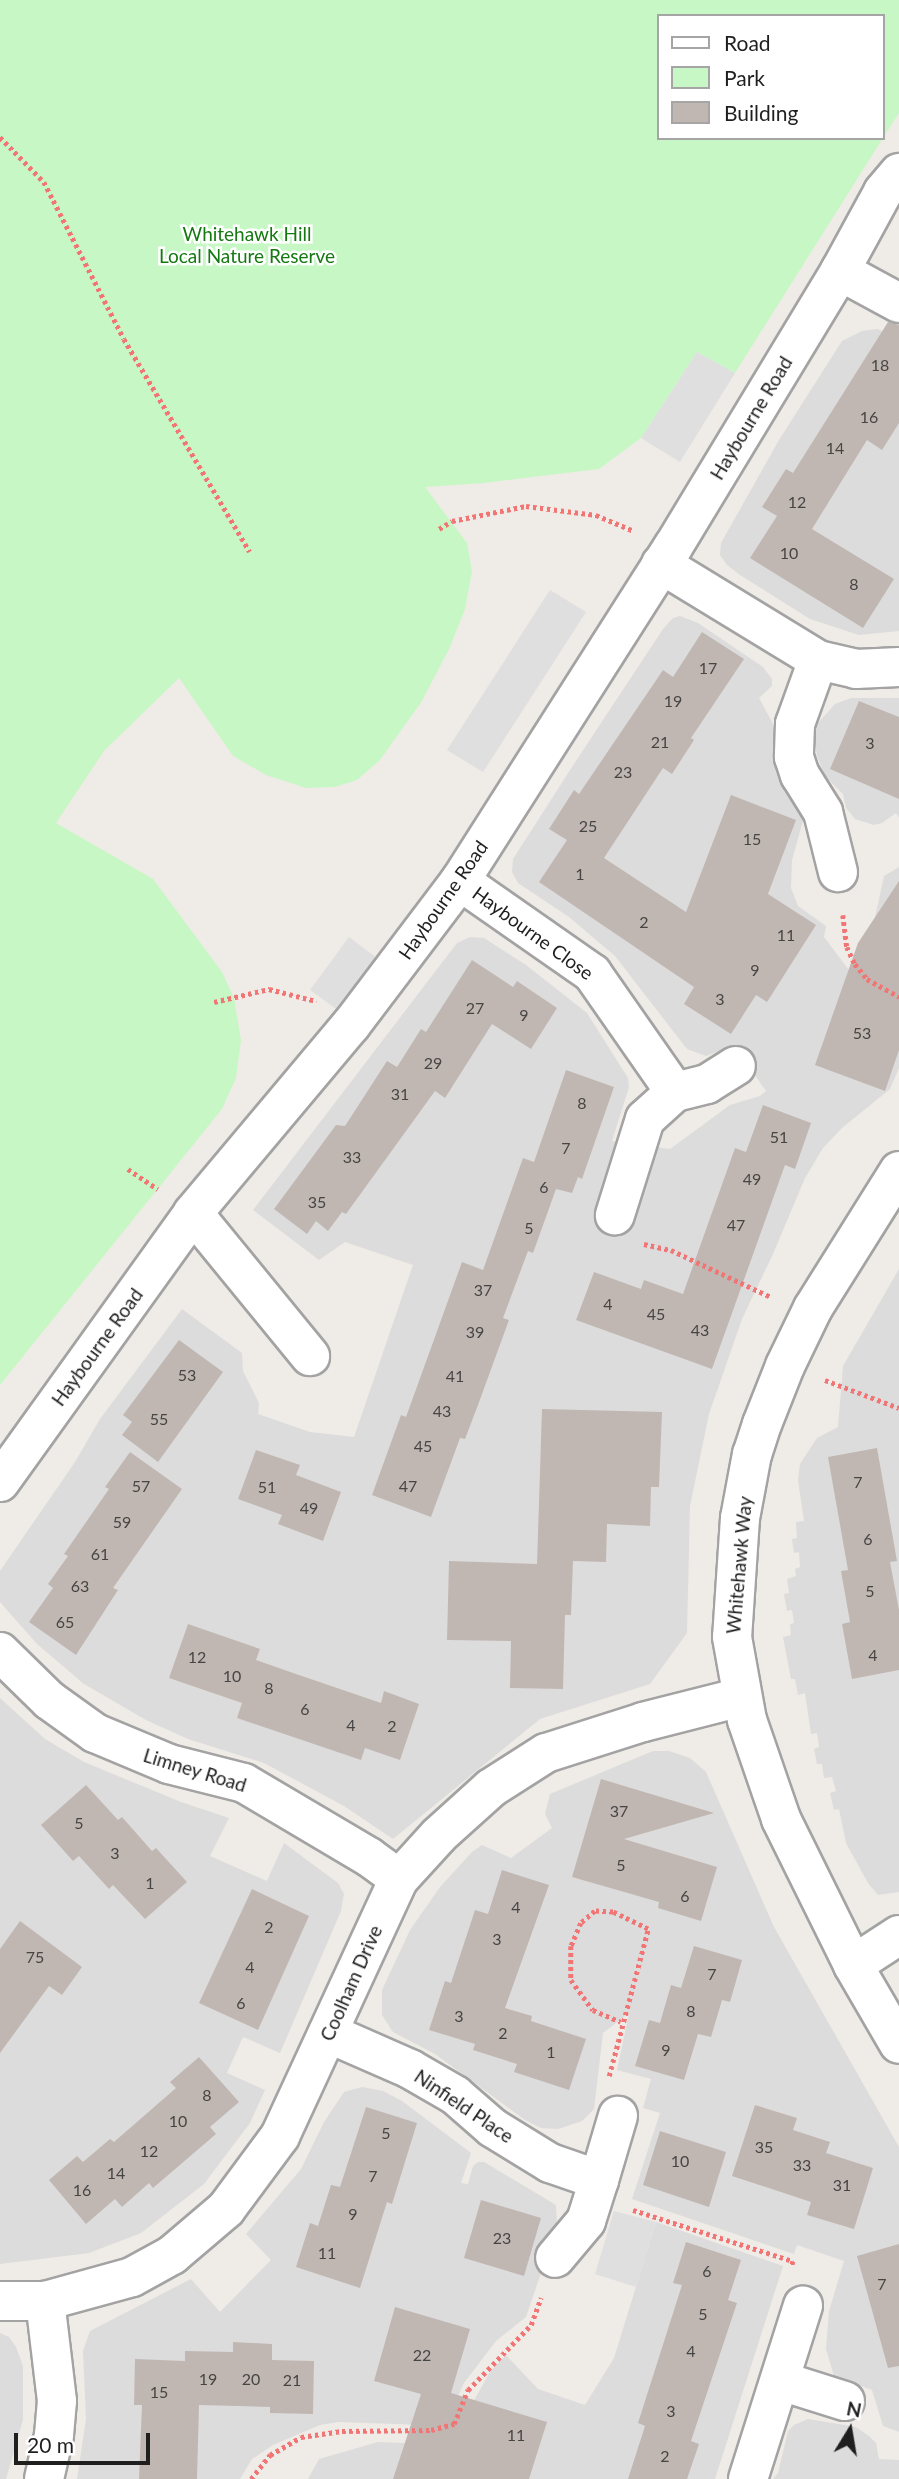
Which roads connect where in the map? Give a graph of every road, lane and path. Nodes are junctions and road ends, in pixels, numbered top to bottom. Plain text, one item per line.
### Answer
1 (0, 137) edge
2 (899, 173) edge
3 (839, 271) junction
4 (899, 303) edge
5 (439, 530) dead end
6 (250, 552) dead end
7 (667, 556) junction
8 (818, 660) junction
9 (899, 667) edge
10 (838, 872) joint
11 (460, 881) junction
12 (899, 997) edge
13 (214, 1002) dead end
14 (351, 1025) junction
15 (736, 1066) dead end
16 (676, 1092) junction
17 (899, 1171) edge
18 (193, 1213) junction
19 (615, 1215) joint
20 (813, 1308) junction
21 (310, 1356) dead end
22 (785, 1366) junction
23 (899, 1408) edge
24 (0, 1482) edge
25 (0, 1652) edge
26 (741, 1698) junction
27 (398, 1878) junction
28 (899, 1935) edge
29 (853, 1965) junction
30 (621, 2022) junction
31 (328, 2033) junction
32 (899, 2044) edge
33 (618, 2116) joint
34 (596, 2188) junction
35 (555, 2258) joint
36 (0, 2301) edge
37 (45, 2301) junction
38 (803, 2306) joint
39 (781, 2381) junction
40 (845, 2401) dead end
41 (44, 2479) edge
42 (251, 2479) edge
43 (748, 2479) edge

1 - 6 path
2 - 3 street, Haybourne Road
3 - 4 street
3 - 7 street, Haybourne Road
5 - 7 path
7 - 8 street
7 - 11 street, Haybourne Road
8 - 9 street
8 - 10 street
10 - 12 path
11 - 14 street, Haybourne Road
11 - 16 street, Haybourne Close
13 - 14 path
14 - 18 street, Haybourne Road
15 - 16 street
16 - 19 street
17 - 20 street, Whitehawk Way
18 - 21 street
18 - 24 street, Haybourne Road
19 - 20 path
20 - 22 street, Whitehawk Way
22 - 23 path
22 - 26 street, Whitehawk Way
25 - 27 street, Limney Road
26 - 27 street, Coolham Drive
26 - 29 street, Whitehawk Way
27 - 31 street, Coolham Drive
28 - 29 street
29 - 32 street, Whitehawk Way
30 - 30 path
30 - 33 path
31 - 34 street, Ninfield Place
31 - 37 street, Coolham Drive
33 - 34 street
34 - 35 street
34 - 38 path
35 - 42 path
36 - 37 street, Coolham Drive
37 - 41 street
38 - 39 street
39 - 40 street
39 - 43 street

